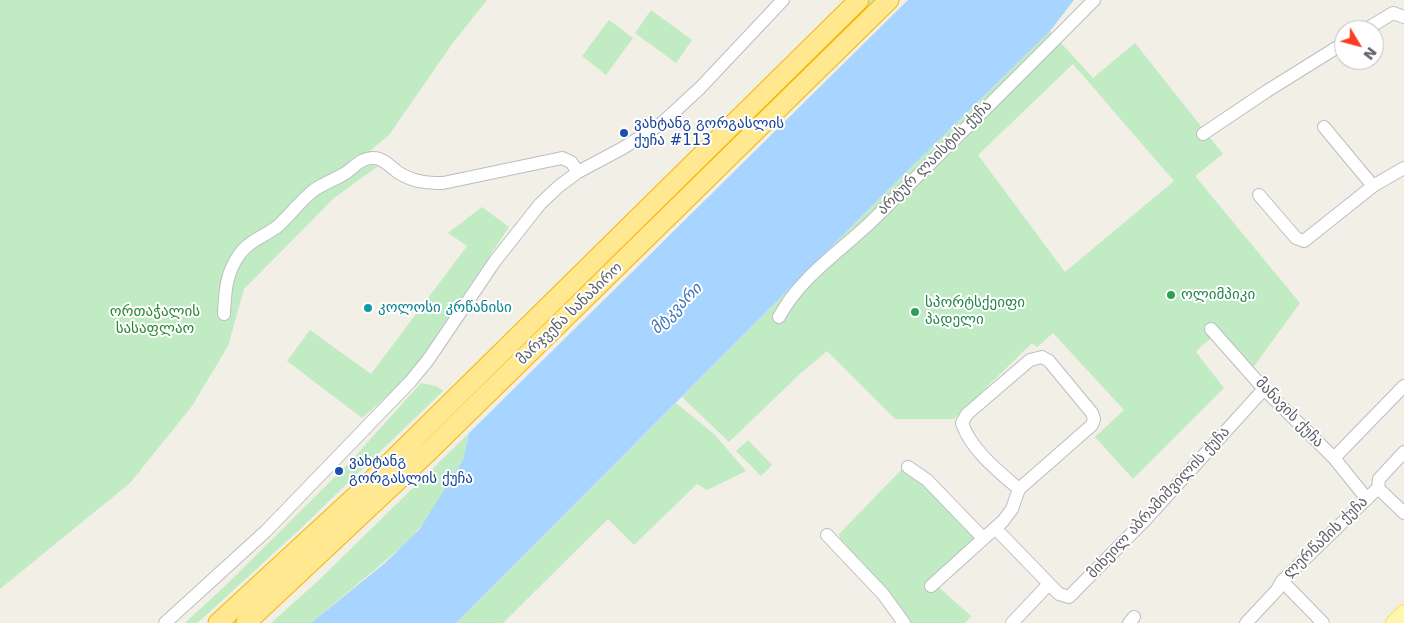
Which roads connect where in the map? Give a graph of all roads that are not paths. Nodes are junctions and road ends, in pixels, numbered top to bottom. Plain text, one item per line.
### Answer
1 (783, 0) edge
2 (859, 0) edge
3 (889, 0) edge
4 (1094, 0) edge
5 (1404, 16) edge
6 (1381, 20) edge
7 (1334, 49) edge
8 (1324, 128) dead end
9 (1203, 134) dead end
10 (1404, 168) edge
11 (578, 172) junction
12 (1373, 186) junction
13 (1258, 196) dead end
14 (224, 314) dead end
15 (779, 318) dead end
16 (1211, 329) dead end
17 (1404, 386) edge
18 (1264, 389) junction
19 (1404, 452) edge
20 (1334, 458) junction
21 (908, 467) dead end
22 (1378, 488) junction
23 (1019, 489) junction
24 (1367, 498) junction
25 (1404, 513) edge
26 (996, 529) junction
27 (827, 535) dead end
28 (983, 538) junction
29 (1282, 581) junction
30 (1049, 584) junction
31 (931, 586) dead end
32 (1404, 613) edge
33 (165, 623) edge
34 (218, 623) edge
35 (246, 623) edge
36 (904, 623) edge
37 (1012, 623) edge
38 (1246, 623) edge
39 (1323, 623) edge
40 (1394, 623) edge

1 - 11 street
2 - 34 highway, მარჯვენა სანაპირო
3 - 35 highway, მარჯვენა სანაპირო
4 - 15 street, არტურ ლაისტის ქუჩა
5 - 6 street
7 - 9 street
8 - 12 street
10 - 12 street
11 - 14 street
11 - 33 street
12 - 13 street
16 - 18 street, მანავის ქუჩა
17 - 20 street
18 - 20 street, მანავის ქუჩა
18 - 30 street, მიხეილ აბრამიშვილის ქუჩა
19 - 22 street, ლერწამის ქუჩა
20 - 24 street, მანავის ქუჩა
21 - 28 street
22 - 24 street, ლერწამის ქუჩა
22 - 25 street
23 - 23 street
23 - 26 street
24 - 29 street, ლერწამის ქუჩა
26 - 28 street
26 - 30 street
27 - 36 street
28 - 31 street
29 - 38 street, ლერწამის ქუჩა
29 - 39 street
30 - 37 street
32 - 40 main road

